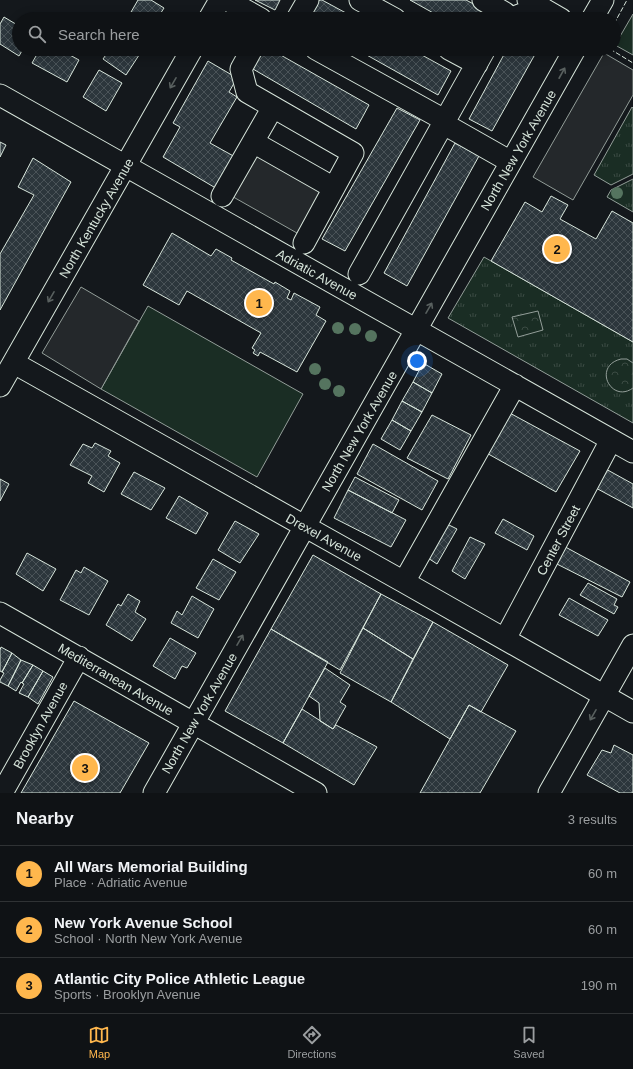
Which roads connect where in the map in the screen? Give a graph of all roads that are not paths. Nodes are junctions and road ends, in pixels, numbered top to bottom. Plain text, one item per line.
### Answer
1 (308, 0) edge
2 (360, 0) edge
3 (483, 0) edge
4 (603, 0) edge
5 (226, 1) edge
6 (536, 2) edge
7 (503, 10) edge
8 (216, 12) edge
9 (247, 12) edge
10 (301, 12) edge
11 (382, 12) edge
12 (551, 12) edge
13 (596, 12) edge
14 (188, 56) edge
15 (248, 56) edge
16 (328, 56) edge
17 (571, 56) edge
18 (481, 57) edge
19 (0, 95) edge
20 (273, 107) junction
21 (444, 124) junction
22 (254, 142) junction
23 (512, 162) junction
24 (125, 166) junction
25 (334, 188) junction
26 (222, 196) dead end
27 (304, 243) dead end
28 (359, 274) dead end
29 (416, 330) junction
30 (14, 363) junction
31 (515, 385) junction
32 (0, 386) edge
33 (611, 440) junction
34 (633, 452) edge
35 (304, 527) junction
36 (404, 582) junction
37 (0, 613) edge
38 (505, 639) junction
39 (633, 645) edge
40 (79, 657) junction
41 (604, 696) junction
42 (633, 712) edge
43 (194, 723) junction
44 (2, 793) edge
45 (154, 793) edge
46 (316, 793) edge
47 (549, 793) edge

1 - 10 street
2 - 11 street
3 - 7 street
4 - 13 street
5 - 8 street
5 - 9 street
6 - 7 street
6 - 12 street
14 -> 24 street, North Kentucky Avenue
15 - 20 street
16 - 21 street
23 -> 17 street, North New York Avenue
18 - 21 street
19 - 24 street, Adriatic Avenue
20 - 22 street
20 - 25 street
21 - 23 street
21 - 28 street
22 - 25 street
22 - 26 street
29 -> 23 street, North New York Avenue
24 - 29 street, Adriatic Avenue
24 -> 30 street, North Kentucky Avenue
25 - 27 street
29 - 31 street, Adriatic Avenue
29 - 35 street, North New York Avenue
30 - 32 street, North Kentucky Avenue
30 - 35 street, Drexel Avenue
31 - 33 street, Adriatic Avenue
31 - 36 street
33 - 34 street, Adriatic Avenue
33 - 38 street, Center Street
35 - 36 street, Drexel Avenue
43 -> 35 street, North New York Avenue
36 - 38 street, Drexel Avenue
37 - 40 street, Mediterranean Avenue
38 - 41 street, Drexel Avenue
39 - 41 street
40 - 43 street, Mediterranean Avenue
40 - 44 street, Brooklyn Avenue
41 - 42 street, Drexel Avenue
41 -> 47 street
43 - 45 street, North New York Avenue
43 - 46 street, Mediterranean Avenue

